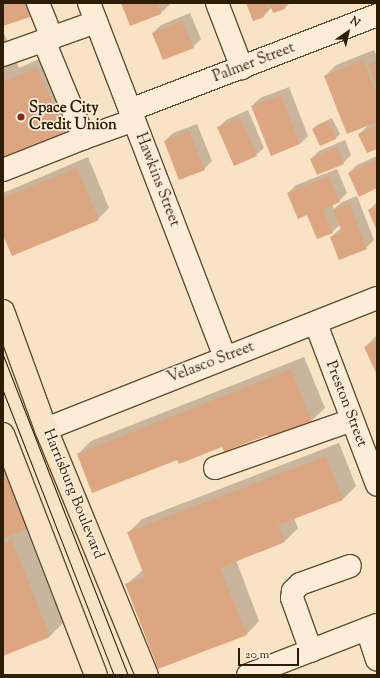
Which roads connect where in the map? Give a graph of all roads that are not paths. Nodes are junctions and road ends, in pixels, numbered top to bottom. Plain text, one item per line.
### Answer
1 (38, 3) edge
2 (217, 3) edge
3 (92, 12) edge
4 (377, 15) edge
5 (48, 39) junction
6 (3, 55) edge
7 (242, 68) junction
8 (132, 115) junction
9 (84, 138) junction
10 (3, 170) edge
11 (377, 298) edge
12 (3, 311) edge
13 (316, 324) junction
14 (225, 357) junction
15 (352, 420) junction
16 (46, 429) junction
17 (4, 441) edge
18 (215, 468) dead end
19 (377, 486) edge
20 (350, 566) dead end
21 (372, 627) edge
22 (311, 651) junction
23 (377, 659) edge
24 (271, 671) edge
25 (96, 675) edge
26 (147, 675) edge
27 (248, 675) edge

1 - 5 street
2 - 7 street
3 - 5 street
3 - 8 street, Hawkins Street
4 - 7 street, Palmer Street
5 - 6 street
5 - 9 street
7 - 8 street, Palmer Street
8 - 9 street, Palmer Street
8 - 14 street, Hawkins Street
9 - 10 street, Palmer Street
11 - 13 street, Velasco Street
12 - 16 main road, Harrisburg Boulevard
13 - 14 street, Velasco Street
13 - 15 street, Preston Street
14 - 16 street, Velasco Street
15 - 18 street
15 - 19 street, Preston Street
16 - 26 main road, Harrisburg Boulevard
17 - 25 main road
20 - 22 street
21 - 22 street
21 - 23 street
22 - 24 street
24 - 27 street

